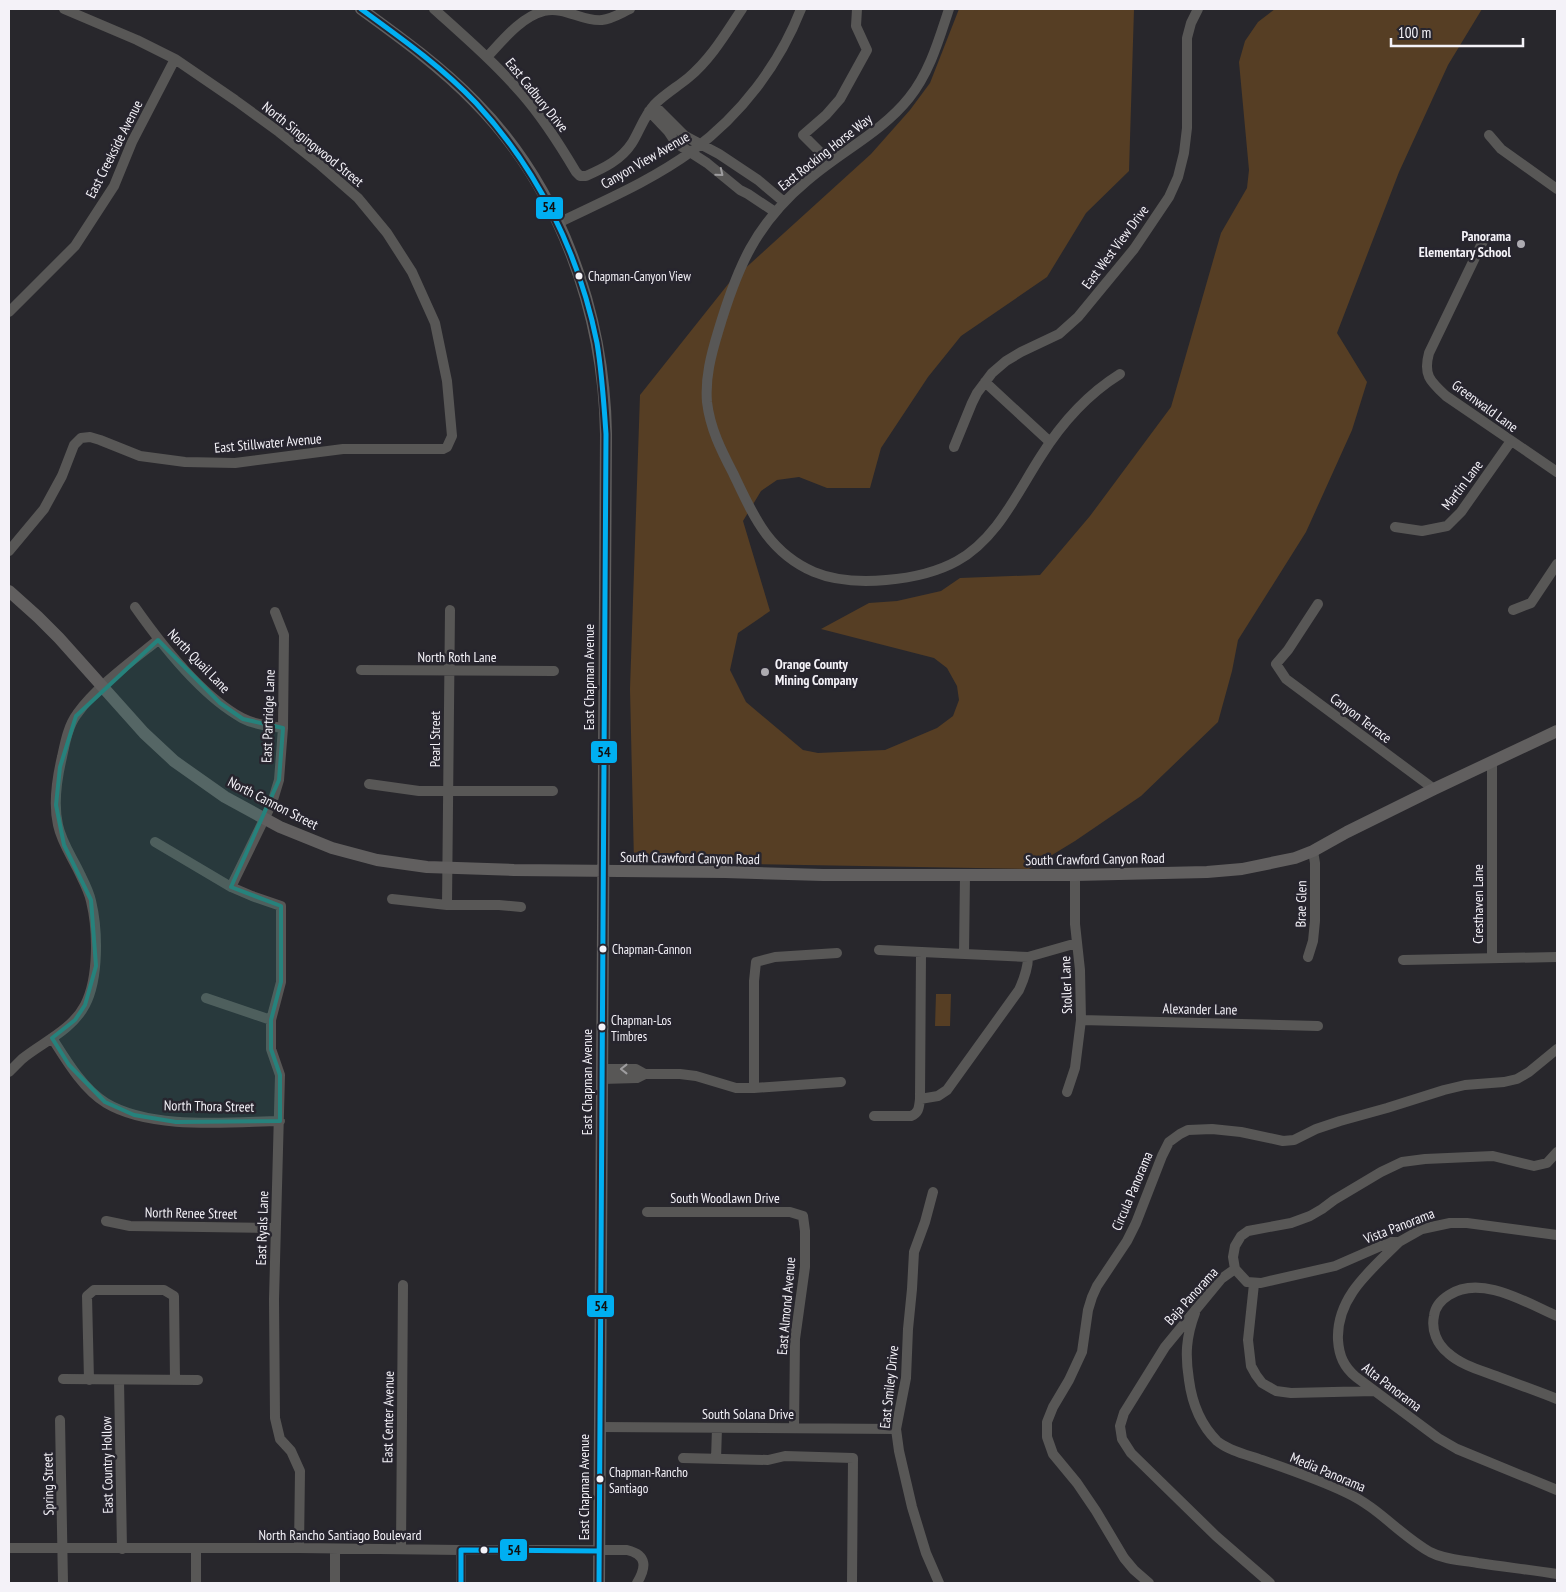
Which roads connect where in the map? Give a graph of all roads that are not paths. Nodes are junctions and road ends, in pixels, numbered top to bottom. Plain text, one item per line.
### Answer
1 (64, 9) edge
2 (361, 9) edge
3 (434, 9) edge
4 (630, 9) edge
5 (742, 9) edge
6 (802, 9) edge
7 (858, 9) edge
8 (949, 9) edge
9 (1198, 9) edge
10 (487, 57) junction
11 (175, 59) junction
12 (652, 108) junction
13 (1489, 136) dead end
14 (701, 144) junction
15 (690, 153) junction
16 (830, 162) junction
17 (1557, 189) edge
18 (784, 202) junction
19 (775, 212) junction
20 (558, 223) junction
21 (1483, 241) dead end
22 (9, 312) edge
23 (1120, 374) dead end
24 (985, 382) junction
25 (1511, 441) junction
26 (1050, 442) junction
27 (447, 447) joint
28 (954, 447) dead end
29 (1557, 472) edge
30 (1395, 527) dead end
31 (9, 551) edge
32 (1557, 564) edge
33 (9, 591) edge
34 (1318, 604) dead end
35 (135, 607) dead end
36 (450, 610) dead end
37 (1513, 610) dead end
38 (275, 612) dead end
39 (158, 640) junction
40 (361, 670) dead end
41 (449, 671) junction
42 (554, 672) dead end
43 (102, 688) junction
44 (283, 728) junction
45 (1557, 731) edge
46 (1492, 762) junction
47 (369, 784) dead end
48 (1434, 789) junction
49 (449, 791) junction
50 (553, 791) dead end
51 (265, 819) junction
52 (156, 842) dead end
53 (1313, 851) junction
54 (448, 868) junction
55 (603, 871) junction
56 (1075, 875) junction
57 (965, 876) junction
58 (232, 887) junction
59 (392, 899) dead end
60 (447, 905) junction
61 (521, 907) dead end
62 (1077, 943) junction
63 (878, 950) dead end
64 (837, 953) dead end
65 (921, 953) junction
66 (964, 954) junction
67 (1028, 957) junction
68 (1308, 957) dead end
69 (1492, 958) junction
70 (1557, 958) edge
71 (1402, 960) dead end
72 (206, 998) dead end
73 (271, 1020) junction
74 (1081, 1020) junction
75 (1318, 1026) dead end
76 (52, 1038) junction
77 (1557, 1049) edge
78 (9, 1072) edge
79 (602, 1074) junction
80 (841, 1082) dead end
81 (754, 1088) junction
82 (1067, 1092) dead end
83 (920, 1099) junction
84 (874, 1116) dead end
85 (280, 1121) junction
86 (1557, 1152) edge
87 (933, 1192) dead end
88 (647, 1212) dead end
89 (803, 1216) joint
90 (106, 1221) dead end
91 (275, 1228) junction
92 (1557, 1235) edge
93 (1399, 1242) junction
94 (1235, 1269) junction
95 (1254, 1284) junction
96 (403, 1285) dead end
97 (1197, 1308) junction
98 (1557, 1316) edge
99 (63, 1379) dead end
100 (89, 1380) junction
101 (119, 1380) junction
102 (174, 1380) junction
103 (198, 1380) dead end
104 (1375, 1391) junction
105 (1557, 1399) edge
106 (60, 1420) dead end
107 (600, 1427) junction
108 (717, 1428) junction
109 (794, 1428) junction
110 (896, 1429) junction
111 (684, 1458) dead end
112 (716, 1459) junction
113 (1557, 1490) edge
114 (9, 1548) edge
115 (63, 1548) junction
116 (122, 1548) junction
117 (300, 1548) junction
118 (196, 1549) junction
119 (336, 1549) junction
120 (401, 1549) junction
121 (461, 1550) junction
122 (599, 1550) junction
123 (1557, 1574) edge
124 (63, 1583) edge
125 (196, 1583) edge
126 (335, 1583) edge
127 (461, 1583) edge
128 (599, 1583) edge
129 (637, 1583) edge
130 (852, 1583) edge
131 (938, 1583) edge
132 (1149, 1583) edge
133 (1270, 1583) edge

1 - 11 street, North Singingwood Street
2 - 20 main road, East Chapman Avenue
3 - 10 street, East Cadbury Drive
4 - 10 street
5 - 12 street
6 - 14 street, Canyon View Avenue
7 - 16 street
8 - 16 street, East Rocking Horse Way
9 - 24 street, East West View Drive
10 - 12 street, East Cadbury Drive
11 - 22 street, East Creekside Avenue
11 - 27 street, North Singingwood Street
12 - 14 street
12 - 15 street
13 - 17 street
14 - 15 street, Canyon View Avenue
14 - 18 street
15 -> 19 street
15 - 20 street, Canyon View Avenue
16 - 18 street, East Rocking Horse Way
18 - 19 street, East Rocking Horse Way
19 - 26 street, East Rocking Horse Way
20 - 55 main road, East Chapman Avenue
21 - 25 street, Greenwald Lane
23 - 26 street, East Rocking Horse Way
24 - 26 street
24 - 28 street, East West View Drive
25 - 29 street, Greenwald Lane
25 - 30 street, Martin Lane
27 - 31 street, East Stillwater Avenue
32 - 37 street
33 - 43 main road, North Cannon Street
34 - 48 street, Canyon Terrace
35 - 39 street, North Quail Lane
36 - 41 street, Pearl Street
38 - 44 street, East Partridge Lane
39 - 43 street
39 - 44 street, North Quail Lane
40 - 41 street, North Roth Lane
41 - 42 street, North Roth Lane
41 - 49 street, Pearl Street
43 - 51 main road, North Cannon Street
43 - 76 street
44 - 51 street, East Partridge Lane
45 - 46 main road, South Crawford Canyon Road
46 - 48 main road, South Crawford Canyon Road
46 - 69 street, Cresthaven Lane
47 - 49 street
48 - 53 main road, South Crawford Canyon Road
49 - 50 street
49 - 54 street, Pearl Street
51 - 54 main road, North Cannon Street
51 - 58 street, East Partridge Lane
52 - 58 street
53 - 56 main road, South Crawford Canyon Road
53 - 68 street, Brae Glen
54 - 55 main road, North Cannon Street
54 - 60 street, Pearl Street
55 - 57 main road, South Crawford Canyon Road
55 - 79 main road, East Chapman Avenue
56 - 57 main road, South Crawford Canyon Road
56 - 62 street, Stoller Lane
57 - 66 street
58 - 73 street, East Ryals Lane
59 - 60 street
60 - 61 street
62 - 67 street
62 - 74 street, Stoller Lane
63 - 65 street
64 - 81 street
65 - 66 street
65 - 83 street
66 - 67 street
67 - 83 street
69 - 70 street
69 - 71 street, Cresthaven Lane
72 - 73 street
73 - 85 street, East Ryals Lane
74 - 75 street, Alexander Lane
74 - 82 street, Stoller Lane
76 - 78 street
76 - 85 street, North Thora Street
77 - 132 street, Circula Panorama
79 - 81 street
79 - 107 main road, East Chapman Avenue
80 - 81 street
83 - 84 street
85 - 91 street, East Ryals Lane
86 - 94 street, Baja Panorama
87 - 110 street, East Smiley Drive
88 - 89 street, South Woodlawn Drive
89 - 109 street, East Almond Avenue
90 - 91 street, North Renee Street
91 - 117 street, East Ryals Lane
92 - 93 street, Vista Panorama
93 - 95 street, Vista Panorama
93 - 104 street, Alta Panorama
94 - 95 street
94 - 97 street, Baja Panorama
95 - 104 street
96 - 120 street, East Center Avenue
97 - 123 street, Media Panorama
97 - 133 street, Baja Panorama
98 - 105 street
99 - 100 street
100 - 101 street
100 - 102 street
101 - 102 street
101 - 116 street, East Country Hollow
102 - 103 street
104 - 113 street, Alta Panorama
106 - 115 street, Spring Street
107 - 108 street, South Solana Drive
107 - 122 main road, East Chapman Avenue
108 - 109 street, South Solana Drive
108 - 112 street
109 - 110 street, South Solana Drive
110 - 131 street, East Smiley Drive
111 - 112 street
112 - 130 street
114 - 115 street, North Rancho Santiago Boulevard
115 - 116 street, North Rancho Santiago Boulevard
115 - 124 street, Spring Street
116 - 118 street, North Rancho Santiago Boulevard
117 - 118 street, North Rancho Santiago Boulevard
117 - 119 street, North Rancho Santiago Boulevard
118 - 125 street
119 - 120 street, North Rancho Santiago Boulevard
119 - 126 street
120 - 121 street, North Rancho Santiago Boulevard
121 - 122 street, North Rancho Santiago Boulevard
121 - 127 street
122 - 128 main road, East Chapman Avenue
122 - 129 street, North Rancho Santiago Boulevard

